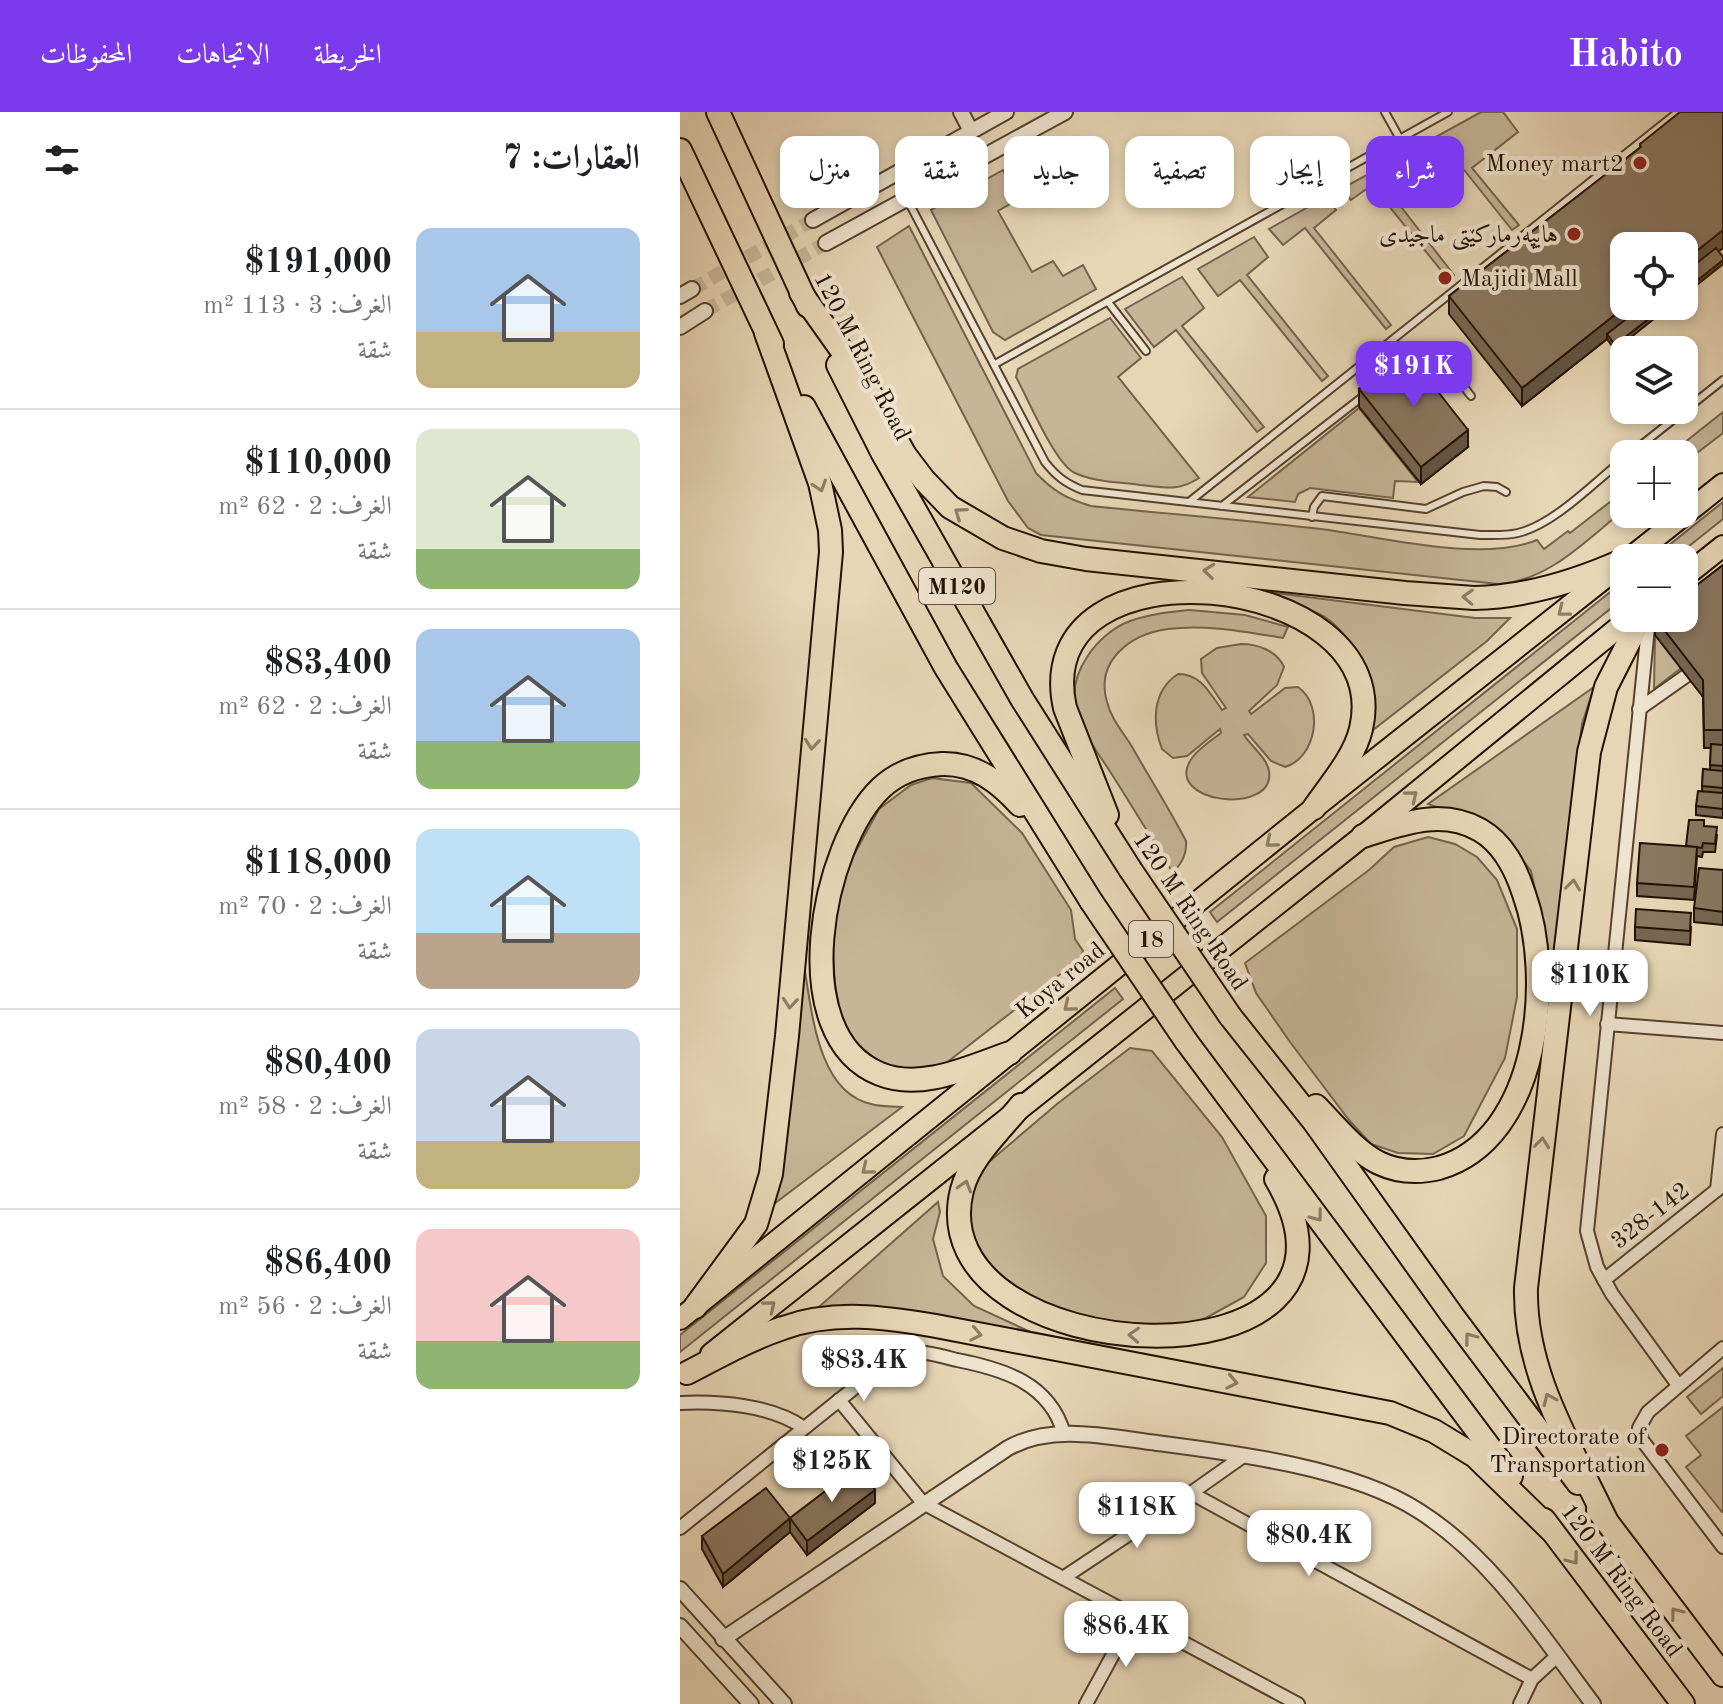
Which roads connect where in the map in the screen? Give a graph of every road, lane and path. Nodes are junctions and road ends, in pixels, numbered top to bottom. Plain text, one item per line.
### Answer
1 (718, 112) edge
2 (961, 112) edge
3 (1006, 112) edge
4 (1065, 112) edge
5 (1385, 112) edge
6 (1448, 112) edge
7 (1678, 112) edge
8 (971, 131) junction
9 (1398, 136) edge
10 (1405, 136) edge
11 (680, 150) edge
12 (988, 154) edge
13 (1366, 158) edge
14 (895, 206) edge
15 (912, 208) edge
16 (813, 220) tunnel mouth
17 (826, 243) tunnel mouth
18 (801, 293) junction
19 (1108, 302) junction
20 (705, 311) tunnel mouth
21 (680, 327) edge
22 (766, 333) junction
23 (1146, 351) dead end
24 (995, 364) junction
25 (1401, 367) edge
26 (1723, 380) edge
27 (1377, 386) edge
28 (1471, 396) dead end
29 (1648, 440) edge
30 (1610, 470) edge
31 (1723, 484) edge
32 (1506, 492) dead end
33 (1189, 502) junction
34 (1222, 506) junction
35 (1312, 517) junction
36 (1647, 544) edge
37 (1723, 546) edge
38 (1610, 565) edge
39 (1698, 566) edge
40 (1610, 573) edge
41 (1613, 632) edge
42 (1634, 632) edge
43 (1647, 632) edge
44 (1723, 650) edge
45 (1639, 709) junction
46 (1314, 808) junction
47 (1363, 836) junction
48 (1127, 865) junction
49 (1085, 892) junction
50 (1607, 1024) junction
51 (1723, 1033) edge
52 (1245, 1037) junction
53 (1010, 1053) junction
54 (1204, 1067) junction
55 (1021, 1105) junction
56 (1723, 1134) edge
57 (1720, 1187) edge
58 (1604, 1280) junction
59 (687, 1313) edge
60 (1723, 1348) edge
61 (684, 1376) edge
62 (1678, 1385) junction
63 (839, 1400) junction
64 (680, 1403) edge
65 (804, 1428) junction
66 (1064, 1434) junction
67 (1242, 1457) junction
68 (1191, 1493) junction
69 (923, 1503) junction
70 (1606, 1520) junction
71 (680, 1528) edge
72 (1552, 1531) junction
73 (1723, 1547) edge
74 (1063, 1578) junction
75 (680, 1589) edge
76 (1134, 1616) junction
77 (680, 1626) edge
78 (723, 1639) junction
79 (1557, 1656) junction
80 (1723, 1675) edge
81 (1532, 1679) junction
82 (751, 1704) edge
83 (784, 1704) edge
84 (1086, 1704) edge
85 (1298, 1704) edge
86 (1520, 1704) edge
87 (1593, 1704) edge
88 (1683, 1704) edge

1 - 18 highway, 120 M Ring Road / M120
2 - 8 street
3 - 8 street
4 - 12 street
5 - 9 lane
6 - 10 lane
7 - 33 lane
8 - 16 street
11 - 22 highway, 120 M Ring Road / M120
13 - 19 lane
14 - 17 street
15 - 24 lane
38 -> 18 highway
18 - 48 highway, 120 M Ring Road / M120
19 - 23 lane
19 - 24 lane
20 - 21 street
22 - 49 highway, 120 M Ring Road / M120
22 -> 59 highway
24 - 33 lane
25 - 28 lane
26 - 29 lane
27 - 34 lane
30 - 35 lane
31 - 36 highway, Koya road / 18
32 - 35 lane
33 - 34 lane
34 - 35 lane
37 - 39 highway
40 -> 46 highway, Koya road / 18
47 -> 41 highway, 18
70 -> 42 highway
43 - 45 street
44 - 45 street
45 - 50 street
46 - 48 highway
46 -> 53 highway, Koya road / 18
47 - 52 highway
47 - 55 highway, 18
48 - 52 highway, 120 M Ring Road / M120, bridge
49 - 53 highway
49 - 54 highway, 120 M Ring Road / M120, bridge
50 - 51 street
50 - 58 street
70 -> 52 highway, 120 M Ring Road
53 -> 59 highway, Koya road / 18
54 -> 55 highway
54 -> 72 highway, 120 M Ring Road
61 -> 55 highway, 18
56 - 57 street
57 - 58 street, 328-142
58 - 62 street
60 - 62 street
61 -> 72 highway
62 - 73 street
63 - 65 street
63 - 66 street
63 - 69 street
64 - 65 street
65 - 71 street
66 - 67 street
66 - 69 street
67 - 68 street
67 - 79 street
68 - 74 street
68 - 81 street
69 - 74 street
69 - 78 street
80 -> 70 highway, 120 M Ring Road
72 -> 88 highway, 120 M Ring Road
74 - 76 street
75 - 78 street
76 - 84 street
76 - 85 street
77 - 82 street
78 - 83 street
79 - 81 street
79 - 87 street
81 - 86 street

